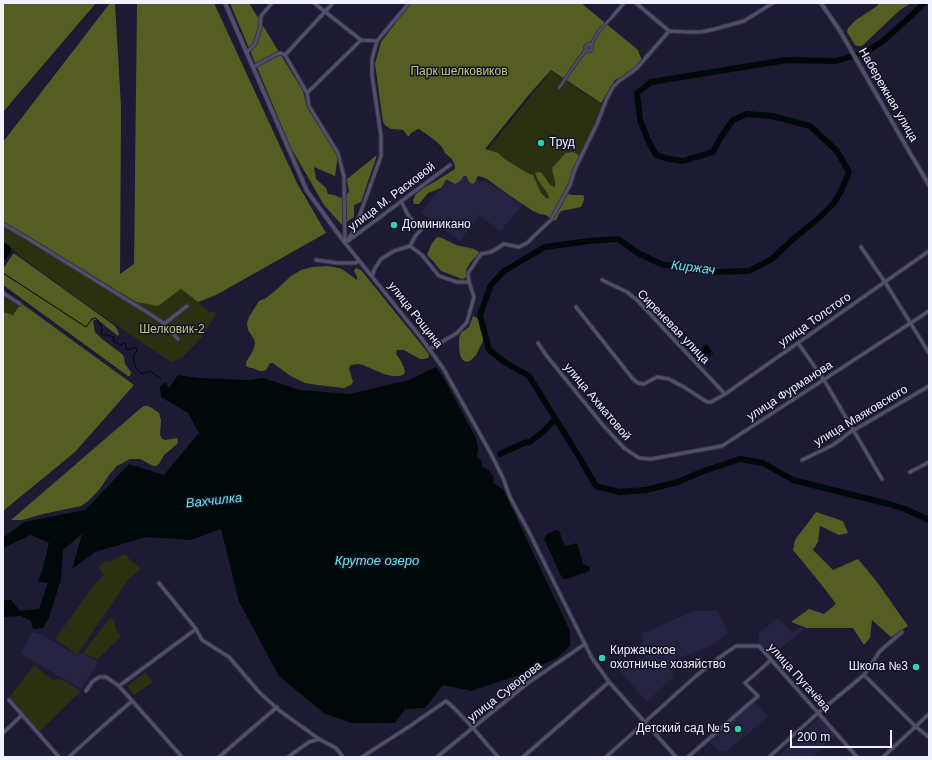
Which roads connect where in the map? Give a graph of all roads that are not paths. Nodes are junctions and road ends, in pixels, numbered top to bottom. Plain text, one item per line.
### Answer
1 (225, 3) edge
2 (272, 3) edge
3 (314, 3) edge
4 (333, 3) edge
5 (409, 3) edge
6 (624, 3) edge
7 (636, 3) edge
8 (773, 3) edge
9 (821, 3) edge
10 (325, 12) junction
11 (613, 16) joint
12 (669, 31) junction
13 (361, 40) junction
14 (377, 42) junction
15 (591, 45) junction
16 (586, 50) junction
17 (247, 52) junction
18 (285, 55) junction
19 (253, 67) junction
20 (560, 88) dead end
21 (307, 93) junction
22 (450, 165) dead end
23 (929, 185) edge
24 (401, 201) junction
25 (3, 224) edge
26 (354, 230) junction
27 (360, 233) junction
28 (345, 243) junction
29 (410, 246) junction
30 (861, 247) dead end
31 (929, 251) edge
32 (316, 260) dead end
33 (359, 261) junction
34 (372, 278) junction
35 (602, 280) dead end
36 (469, 282) junction
37 (885, 282) junction
38 (3, 293) edge
39 (20, 304) dead end
40 (187, 306) dead end
41 (576, 307) dead end
42 (929, 310) edge
43 (911, 322) junction
44 (164, 324) junction
45 (178, 339) dead end
46 (538, 343) dead end
47 (798, 343) junction
48 (430, 349) junction
49 (929, 353) edge
50 (824, 380) junction
51 (929, 386) edge
52 (725, 394) junction
53 (853, 430) junction
54 (651, 459) joint
55 (802, 460) dead end
56 (929, 462) edge
57 (910, 472) dead end
58 (882, 479) dead end
59 (159, 583) dead end
60 (196, 629) junction
61 (902, 632) dead end
62 (585, 644) junction
63 (771, 660) junction
64 (864, 675) junction
65 (609, 682) junction
66 (119, 686) junction
67 (86, 690) dead end
68 (9, 700) dead end
69 (132, 701) junction
70 (277, 707) junction
71 (818, 713) junction
72 (929, 714) edge
73 (22, 715) junction
74 (645, 722) junction
75 (916, 727) junction
76 (473, 728) junction
77 (3, 733) edge
78 (929, 737) edge
79 (319, 739) junction
80 (59, 757) edge
81 (69, 757) edge
82 (182, 757) edge
83 (219, 757) edge
84 (288, 757) edge
85 (343, 757) edge
86 (362, 757) edge
87 (437, 757) edge
88 (498, 757) edge
89 (523, 757) edge
90 (606, 757) edge
91 (676, 757) edge
92 (688, 757) edge
93 (769, 757) edge
94 (857, 757) edge
95 (883, 757) edge

1 - 17 street, улица Рощина
2 - 17 street
3 - 10 street
4 - 10 street
5 - 14 street
6 - 11 street
7 - 12 street
8 - 12 street
9 - 23 street, Набережная улица
10 - 13 street
10 - 18 street
11 - 15 street
12 - 36 street
13 - 14 street
13 - 21 street
14 - 26 street
15 - 16 street
15 - 16 street
16 - 20 street
17 - 19 street, улица Рощина
18 - 19 street
18 - 21 street
19 - 28 street, улица Рощина
21 - 28 street
22 - 24 street, улица М. Расковой
24 - 27 street, улица М. Расковой
24 - 29 street
25 - 44 street
26 - 27 street
26 - 28 street
27 - 28 street, улица М. Расковой
28 - 33 street, улица Рощина
29 - 34 street
29 - 36 street
30 - 37 street
31 - 37 street, улица Толстого
32 - 33 street
33 - 34 street, улица Рощина
34 - 48 street, улица Рощина
35 - 52 street, Сиреневая улица
36 - 48 street
37 - 43 street
37 - 47 street, улица Толстого
38 - 39 street
40 - 44 street
41 - 52 street, улица Толстого
42 - 43 street, улица Фурманова
43 - 49 street
43 - 50 street, улица Фурманова
44 - 45 street
46 - 54 street, улица Ахматовой
47 - 50 street
47 - 52 street, улица Толстого
48 - 62 street, улица Рощина
50 - 53 street
50 - 54 street, улица Фурманова
51 - 53 street, улица Маяковского
53 - 55 street, улица Маяковского
53 - 58 street
56 - 57 street
59 - 60 street
60 - 66 street
60 - 70 street
61 - 64 street
62 - 65 street, улица Рощина
62 - 76 street, улица Суворова
63 - 71 street, улица Пугачёва
63 - 74 street, улица Пугачёва
63 - 92 street
64 - 71 street
64 - 75 street
65 - 74 street, улица Рощина
65 - 89 street
66 - 67 street
66 - 69 street
68 - 73 street
69 - 81 street
69 - 82 street
70 - 79 street
70 - 83 street
71 - 93 street
71 - 94 street, улица Пугачёва
72 - 75 street
73 - 77 street
73 - 80 street
74 - 90 street
74 - 91 street, улица Рощина
75 - 78 street
75 - 95 street
76 - 86 street
76 - 87 street, улица Суворова
76 - 88 street
79 - 84 street
79 - 85 street

